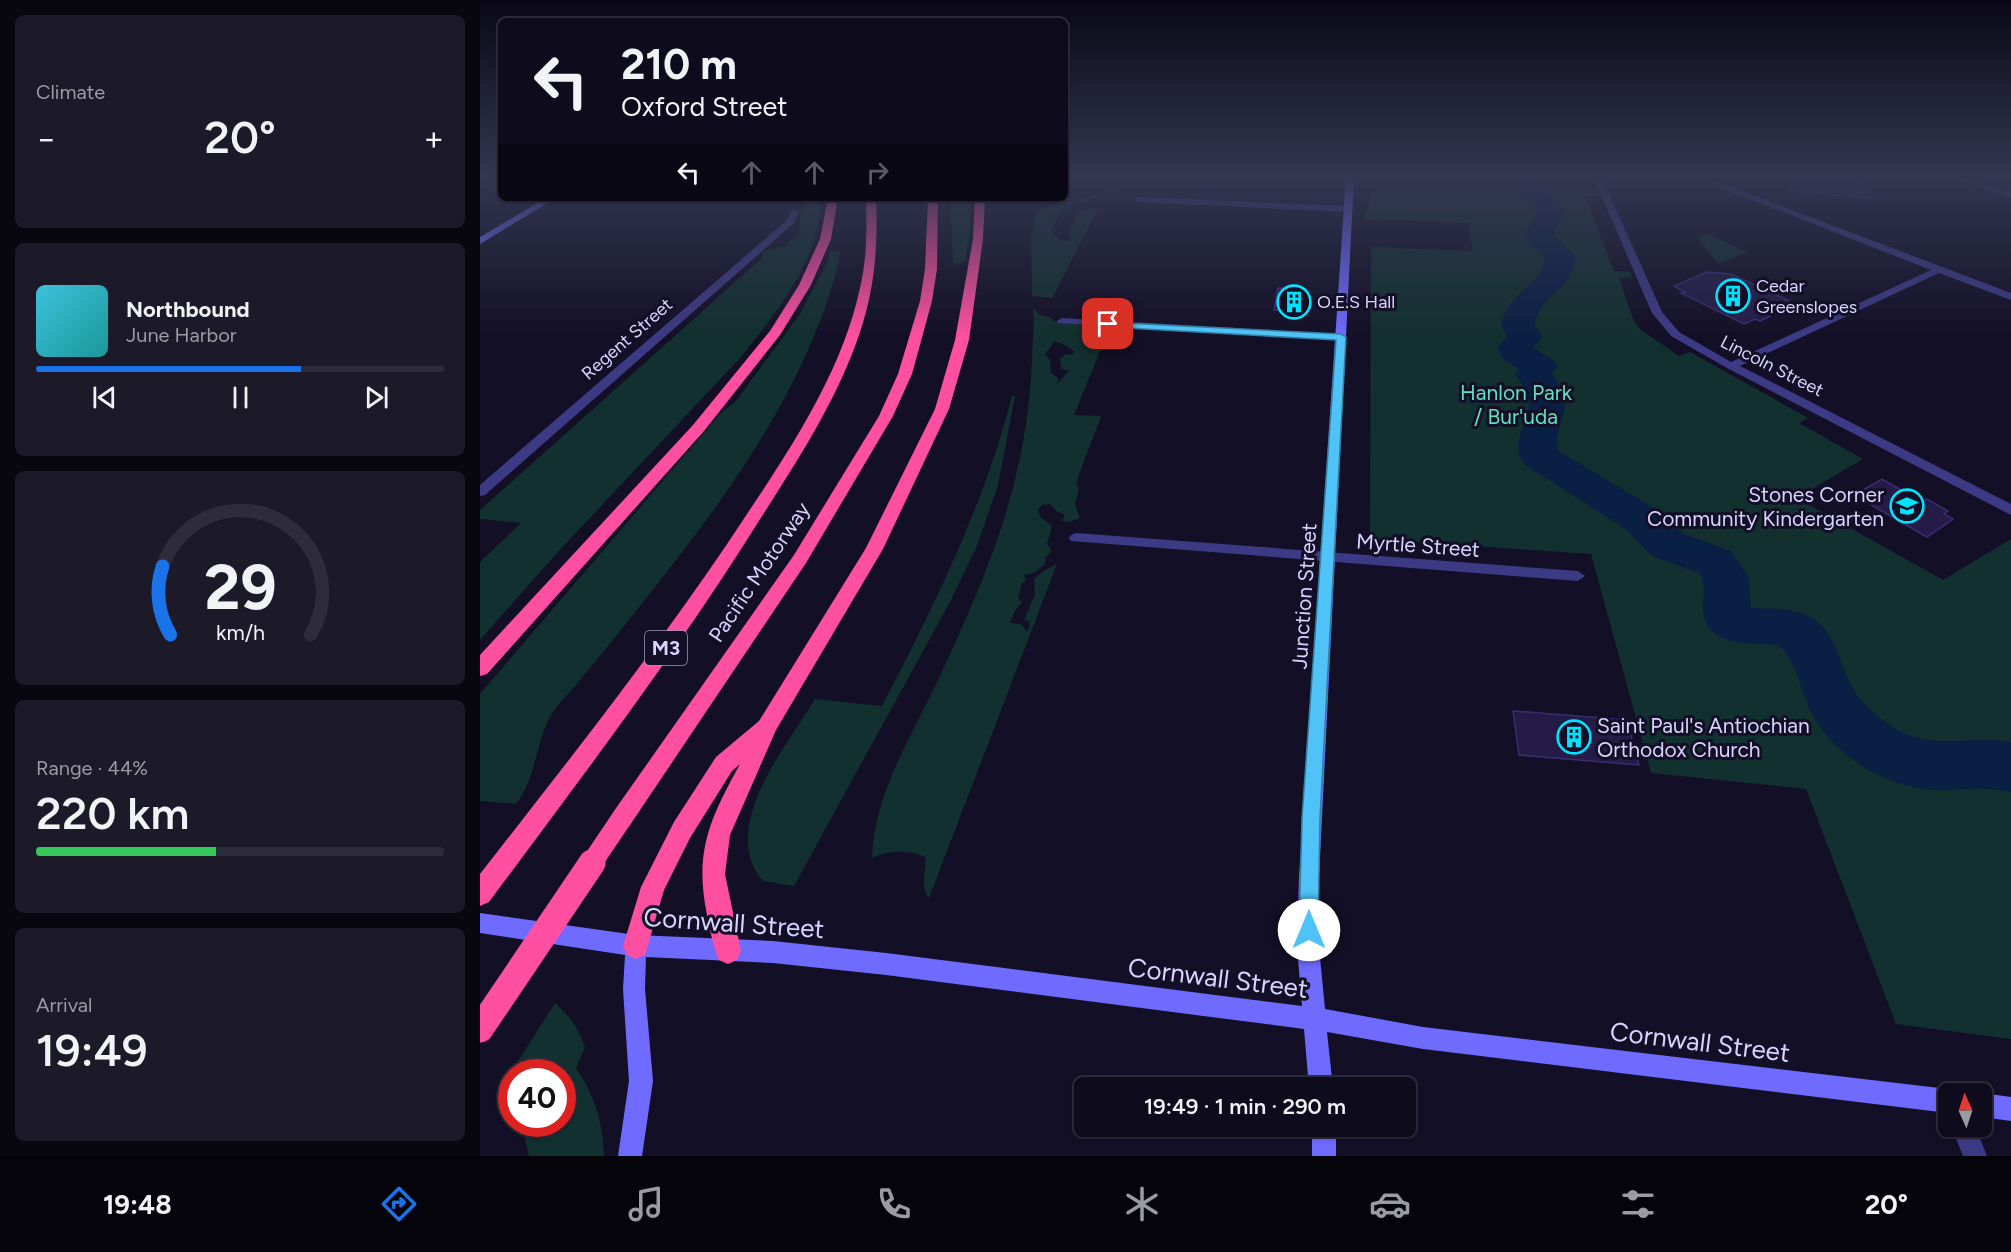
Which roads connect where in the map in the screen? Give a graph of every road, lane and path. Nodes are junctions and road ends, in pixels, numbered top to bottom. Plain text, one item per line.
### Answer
1 (499, 230) edge
2 (781, 230) edge
3 (828, 230) edge
4 (873, 230) edge
5 (930, 230) edge
6 (978, 230) edge
7 (1347, 230) edge
8 (1621, 230) edge
9 (1837, 230) edge
10 (480, 241) edge
11 (1940, 269) junction
12 (2011, 297) edge
13 (1062, 321) dead end
14 (1341, 337) junction
15 (1731, 366) junction
16 (480, 492) edge
17 (2011, 510) edge
18 (1076, 538) dead end
19 (1327, 559) junction
20 (1578, 576) dead end
21 (480, 668) edge
22 (766, 727) junction
23 (480, 894) edge
24 (480, 923) edge
25 (636, 946) junction
26 (728, 951) junction
27 (1315, 1019) junction
28 (480, 1029) edge
29 (1320, 1077) edge
30 (1938, 1100) edge
31 (1992, 1106) edge
32 (2011, 1109) edge
33 (1324, 1137) edge
34 (1967, 1137) edge
35 (630, 1156) edge
36 (1324, 1156) edge
37 (1975, 1156) edge

1 - 10 street
2 - 16 street, Regent Street
3 - 21 highway
4 - 23 highway, Pacific Motorway / M3
5 - 28 highway, Pacific Motorway, bridge
6 - 22 highway
7 - 14 street, Junction Street
8 - 15 street, Lincoln Street
9 - 11 street
11 - 12 street
11 - 15 street
13 - 14 street
14 - 19 street, Junction Street
15 - 17 street, Lincoln Street
18 - 19 street, Myrtle Street
19 - 20 street, Myrtle Street
19 - 27 street, Junction Street
22 - 25 highway
22 - 26 highway
24 - 25 street, Cornwall Street
25 - 26 street, Cornwall Street
25 - 35 street
26 - 27 street, Cornwall Street
27 - 29 street, Junction Street
27 - 30 street, Cornwall Street
31 - 32 street
33 - 36 street
34 - 37 street

